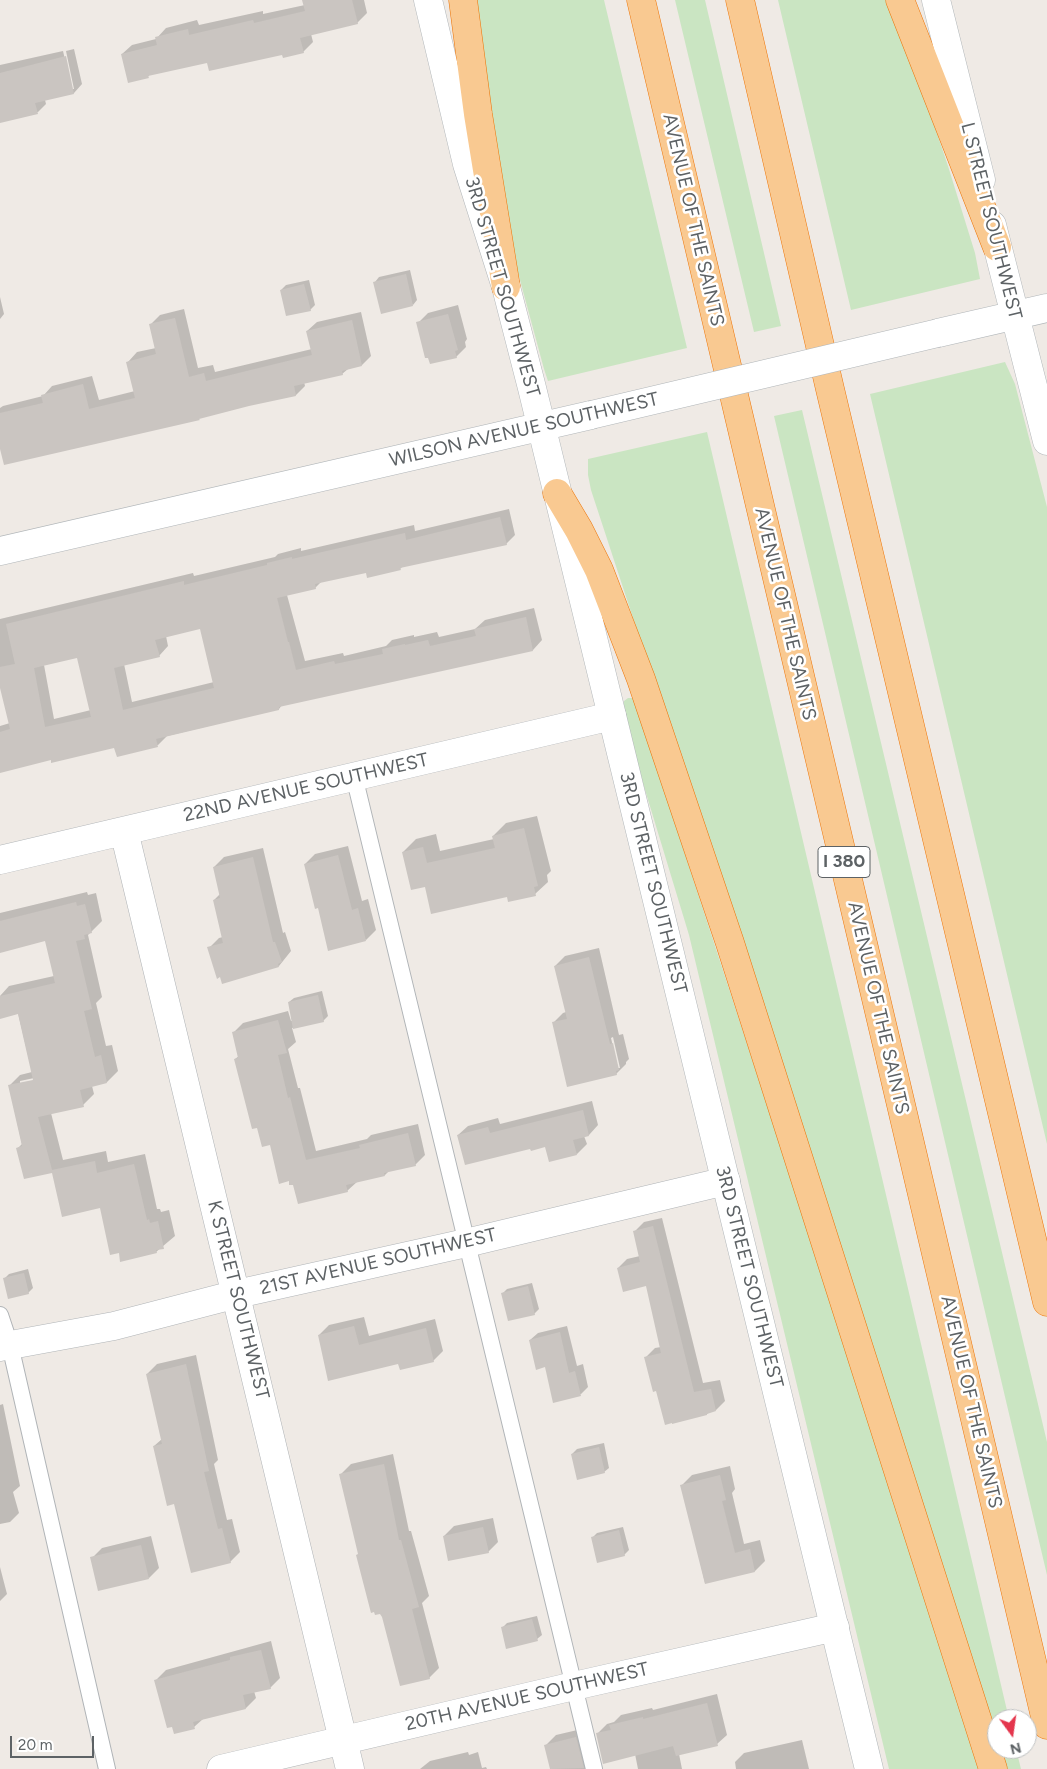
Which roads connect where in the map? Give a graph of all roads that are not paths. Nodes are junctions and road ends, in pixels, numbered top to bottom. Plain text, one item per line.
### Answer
1 (428, 0) edge
2 (463, 0) edge
3 (641, 0) edge
4 (740, 0) edge
5 (900, 0) edge
6 (936, 0) edge
7 (997, 247) junction
8 (506, 287) junction
9 (1047, 308) edge
10 (1014, 315) junction
11 (541, 426) junction
12 (1047, 441) edge
13 (557, 493) junction
14 (0, 551) edge
15 (612, 716) junction
16 (354, 776) junction
17 (124, 831) junction
18 (0, 860) edge
19 (726, 1181) junction
20 (466, 1243) junction
21 (237, 1294) junction
22 (1047, 1302) edge
23 (0, 1315) edge
24 (5, 1346) edge
25 (834, 1627) junction
26 (574, 1686) junction
27 (1047, 1724) edge
28 (343, 1741) junction
29 (107, 1769) edge
30 (221, 1769) edge
31 (350, 1769) edge
32 (594, 1769) edge
33 (869, 1769) edge
34 (994, 1769) edge

1 - 8 street, 3RD STREET SOUTHWEST
2 - 8 highway
3 - 27 highway, AVENUE OF THE SAINTS / I 380
4 - 22 highway
5 - 7 highway
6 - 7 street, L STREET SOUTHWEST
7 - 10 street, L STREET SOUTHWEST
8 - 11 street, 3RD STREET SOUTHWEST
9 - 10 street, WILSON AVENUE SOUTHWEST
10 - 11 street, WILSON AVENUE SOUTHWEST, bridge
10 - 12 street, L STREET SOUTHWEST
11 - 13 street, 3RD STREET SOUTHWEST
11 - 14 street, WILSON AVENUE SOUTHWEST
13 - 15 street, 3RD STREET SOUTHWEST
13 - 34 highway
15 - 16 street, 22ND AVENUE SOUTHWEST
15 - 19 street, 3RD STREET SOUTHWEST
16 - 17 street, 22ND AVENUE SOUTHWEST
16 - 20 lane
17 - 18 street, 22ND AVENUE SOUTHWEST
17 - 21 street, K STREET SOUTHWEST
19 - 20 street, 21ST AVENUE SOUTHWEST
19 - 25 street, 3RD STREET SOUTHWEST
20 - 21 street, 21ST AVENUE SOUTHWEST
20 - 26 lane
21 - 24 street, 21ST AVENUE SOUTHWEST
21 - 28 street, K STREET SOUTHWEST
23 - 24 lane
24 - 29 lane
25 - 26 street, 20TH AVENUE SOUTHWEST
25 - 33 street, 3RD STREET SOUTHWEST
26 - 28 street, 20TH AVENUE SOUTHWEST
26 - 32 lane
28 - 30 street, 20TH AVENUE SOUTHWEST
28 - 31 street, K STREET SOUTHWEST

